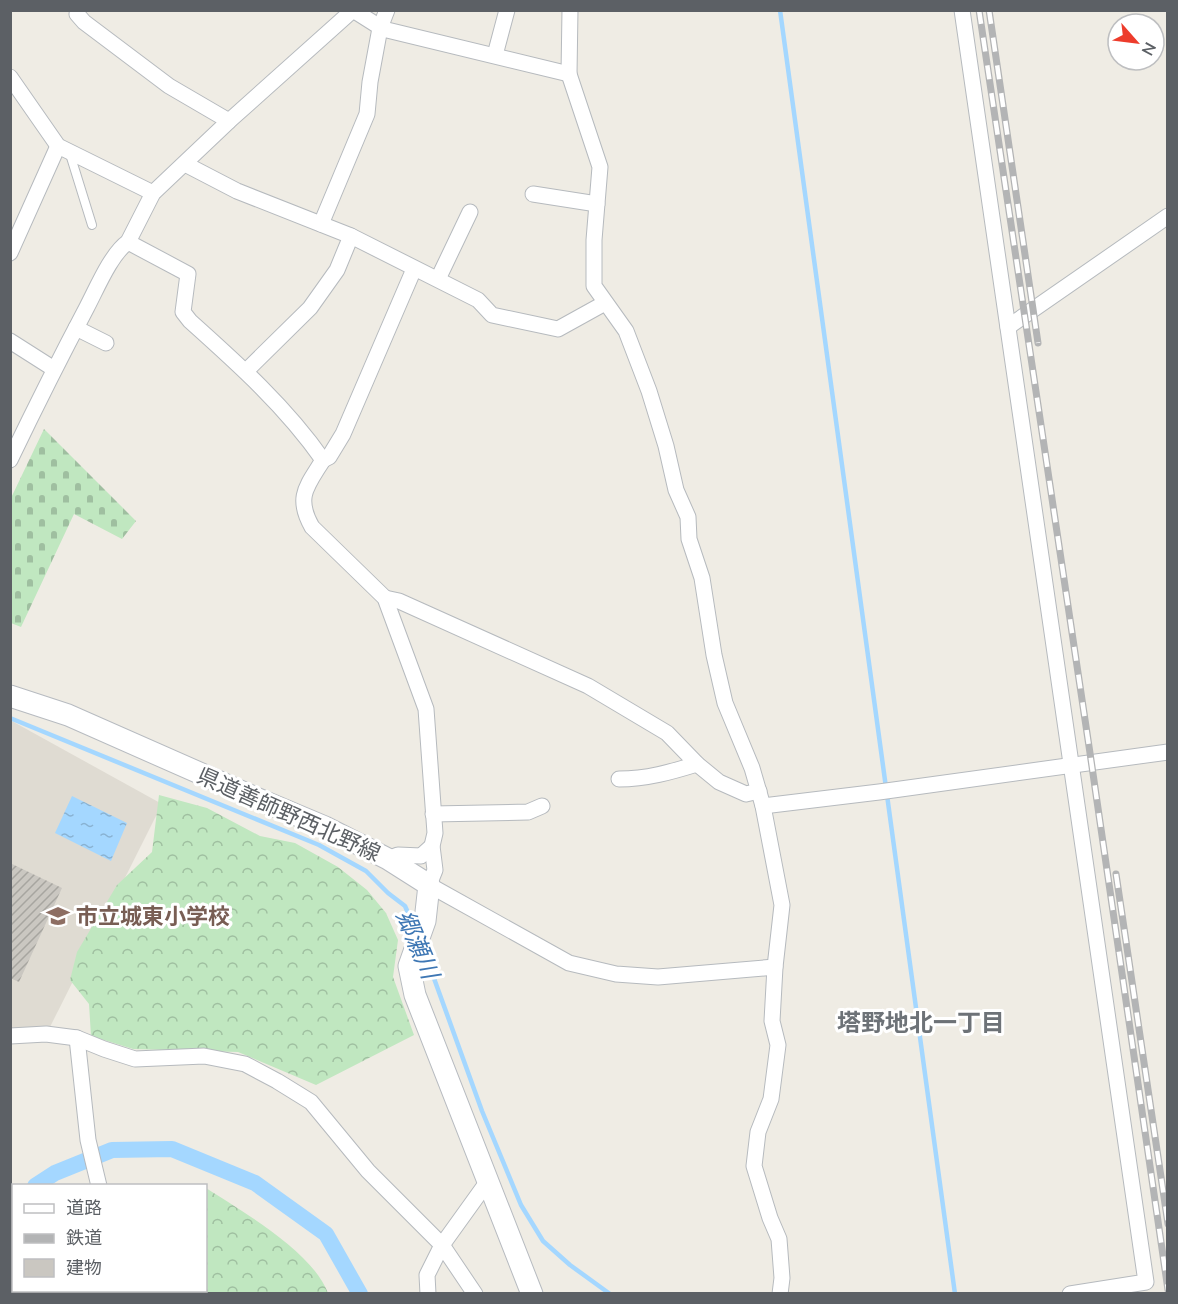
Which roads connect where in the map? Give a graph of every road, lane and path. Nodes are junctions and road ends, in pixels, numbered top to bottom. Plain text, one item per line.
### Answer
1 (78, 10) edge
2 (353, 10) edge
3 (387, 10) edge
4 (507, 10) edge
5 (570, 10) edge
6 (962, 10) edge
7 (380, 28) junction
8 (495, 55) junction
9 (569, 74) junction
10 (10, 78) edge
11 (229, 121) junction
12 (64, 150) junction
13 (185, 164) junction
14 (153, 192) junction
15 (532, 194) dead end
16 (597, 204) junction
17 (470, 212) dead end
18 (1167, 216) edge
19 (321, 224) junction
20 (92, 225) dead end
21 (351, 236) junction
22 (128, 242) junction
23 (10, 253) edge
24 (414, 269) junction
25 (438, 279) junction
26 (605, 303) junction
27 (1008, 327) junction
28 (76, 328) junction
29 (10, 341) edge
30 (106, 343) dead end
31 (54, 369) junction
32 (246, 371) junction
33 (10, 460) edge
34 (323, 460) junction
35 (385, 598) junction
36 (10, 696) edge
37 (1167, 752) edge
38 (697, 764) junction
39 (1072, 765) junction
40 (619, 779) dead end
41 (761, 798) junction
42 (542, 806) dead end
43 (433, 814) junction
44 (432, 846) junction
45 (388, 859) junction
46 (429, 885) junction
47 (775, 967) junction
48 (10, 1036) edge
49 (76, 1038) junction
50 (98, 1181) edge
51 (488, 1181) junction
52 (442, 1245) junction
53 (428, 1293) edge
54 (475, 1293) edge
55 (532, 1293) edge
56 (780, 1293) edge
57 (1071, 1293) edge

1 - 11 street
2 - 7 street
2 - 11 street
3 - 7 street
4 - 8 street
5 - 9 street
6 - 27 street
7 - 8 street
7 - 19 street
8 - 9 street
9 - 16 street
10 - 12 street
11 - 13 street
12 - 14 street
12 - 20 lane
12 - 23 street
13 - 14 street
13 - 19 street
14 - 22 street
15 - 16 street
16 - 26 street
17 - 25 street
18 - 27 street
19 - 21 street
21 - 24 street
21 - 32 street
22 - 28 street
22 - 32 street
24 - 25 street
24 - 34 street
25 - 26 street
26 - 41 street
27 - 39 street
28 - 30 street
28 - 31 street
29 - 31 street
31 - 33 street
32 - 34 street
34 - 35 street
35 - 38 street
35 - 43 street
36 - 45 main road, 県道善師野西北野線
37 - 39 street
38 - 40 street
38 - 41 street
39 - 41 street
39 - 57 street
41 - 47 street
42 - 43 street
43 - 44 street
44 - 45 street
44 - 46 street
45 - 46 main road, 県道善師野西北野線
46 - 47 street
46 - 51 main road
47 - 56 street
48 - 49 street
49 - 50 street
49 - 52 street
51 - 52 street
51 - 55 main road
52 - 53 street
52 - 54 street

